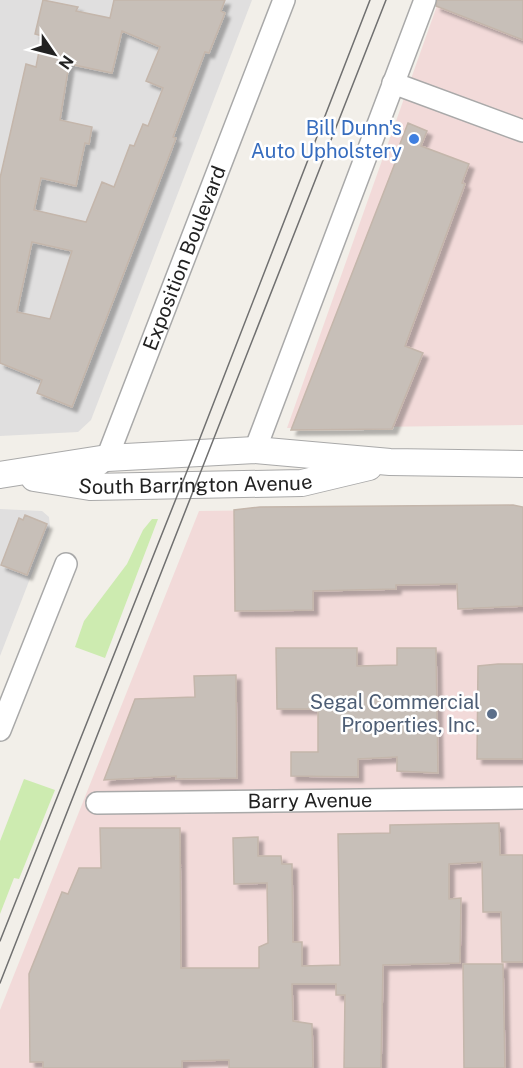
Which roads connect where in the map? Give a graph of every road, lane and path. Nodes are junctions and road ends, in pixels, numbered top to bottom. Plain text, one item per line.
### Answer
1 (284, 0) edge
2 (425, 0) edge
3 (393, 83) junction
4 (523, 131) edge
5 (255, 450) junction
6 (107, 458) junction
7 (390, 462) junction
8 (523, 464) edge
9 (0, 475) edge
10 (49, 479) junction
11 (302, 483) junction
12 (66, 564) dead end
13 (0, 730) edge
14 (523, 798) edge
15 (97, 803) dead end

1 - 6 street, Exposition Boulevard
2 - 3 street
3 - 4 street
3 - 5 street
5 - 6 street, South Barrington Avenue
5 - 7 street, South Barrington Avenue
5 - 11 street
6 - 9 street, South Barrington Avenue
6 - 10 street
7 - 8 street, South Barrington Avenue
7 - 11 street, South Barrington Avenue
9 - 10 street, South Barrington Avenue
10 - 11 street, South Barrington Avenue
12 - 13 street
14 - 15 street, Barry Avenue

